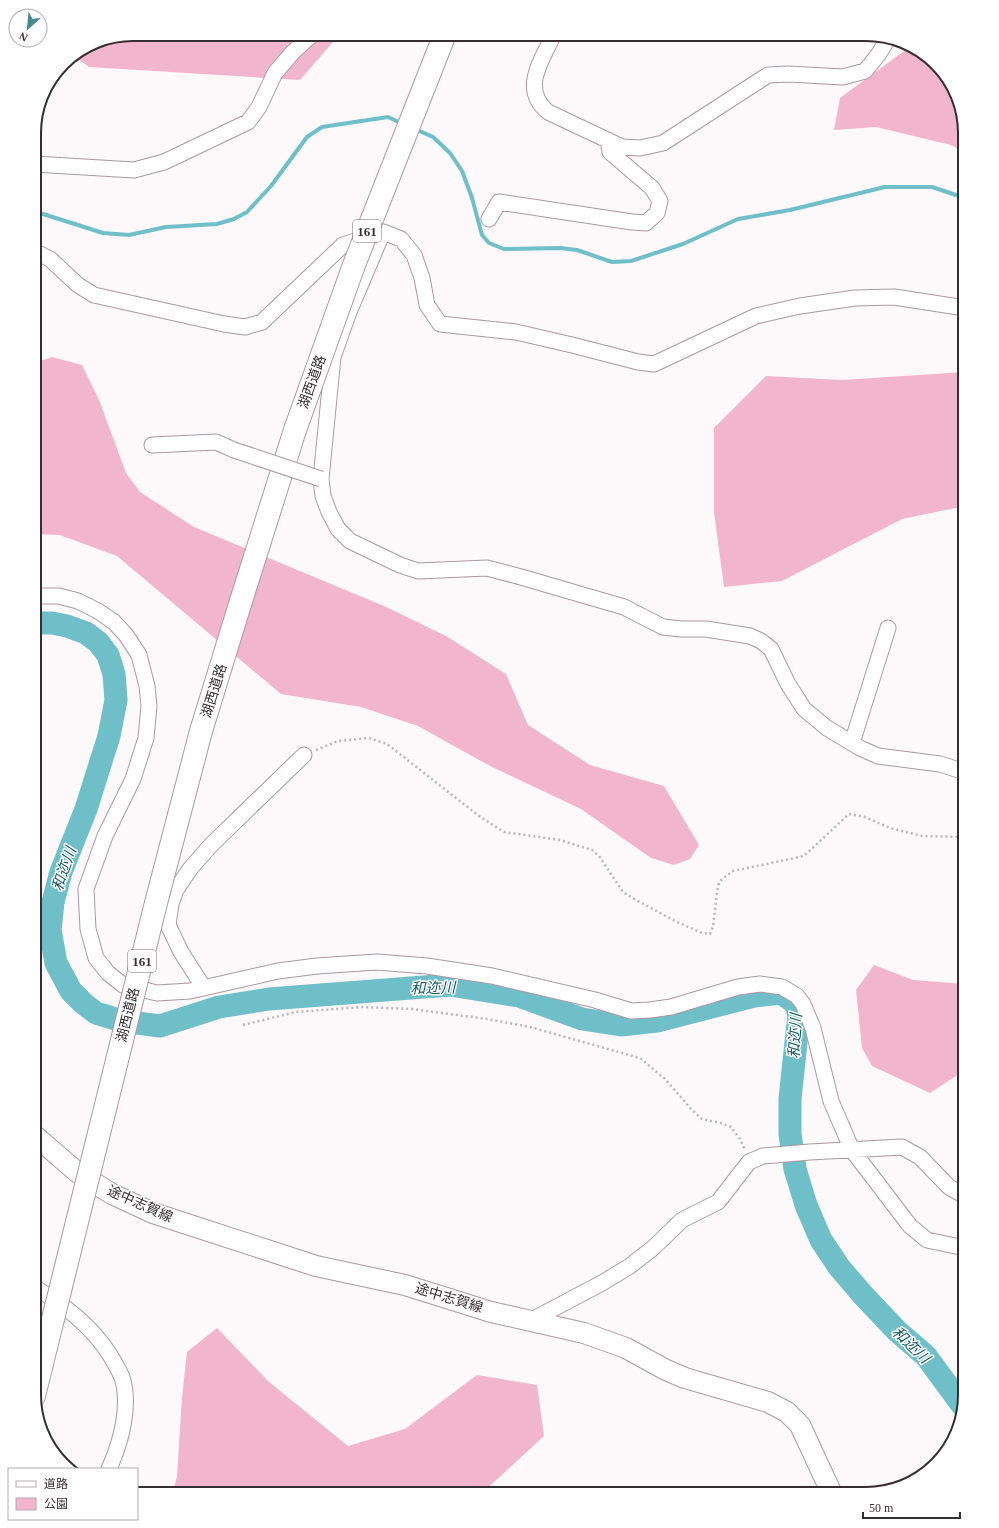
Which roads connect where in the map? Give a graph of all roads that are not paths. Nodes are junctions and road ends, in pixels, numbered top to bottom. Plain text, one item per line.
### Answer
1 (305, 41) edge
2 (443, 41) edge
3 (551, 41) edge
4 (885, 43) edge
5 (608, 140) junction
6 (41, 164) edge
7 (489, 219) dead end
8 (383, 232) junction
9 (41, 254) edge
10 (958, 307) edge
11 (152, 445) dead end
12 (321, 480) junction
13 (41, 596) edge
14 (888, 628) dead end
15 (852, 743) junction
16 (304, 755) road end
17 (958, 770) edge
18 (204, 988) junction
19 (41, 1141) edge
20 (852, 1150) junction
21 (958, 1192) edge
22 (958, 1247) edge
23 (41, 1291) edge
24 (530, 1321) junction
25 (42, 1365) junction
26 (41, 1368) edge
27 (41, 1369) edge
28 (41, 1370) edge
29 (108, 1468) edge
30 (829, 1487) edge

1 - 6 street
2 - 25 highway, 湖西道路 / 161, bridge
3 - 5 street
4 - 5 street
5 - 7 street
8 - 9 street
8 - 10 street
8 - 12 street
11 - 12 street, bridge
12 - 15 street
13 - 18 street
14 - 15 street
15 - 17 street
16 - 18 street
18 - 20 street
19 - 24 main road, 途中志賀線
20 - 21 street
20 - 22 street
20 - 24 street
23 - 29 street
24 - 30 main road, 途中志賀線
25 - 26 highway, 湖西道路 / 161
25 - 27 highway, 湖西道路 / 161
25 - 28 highway

